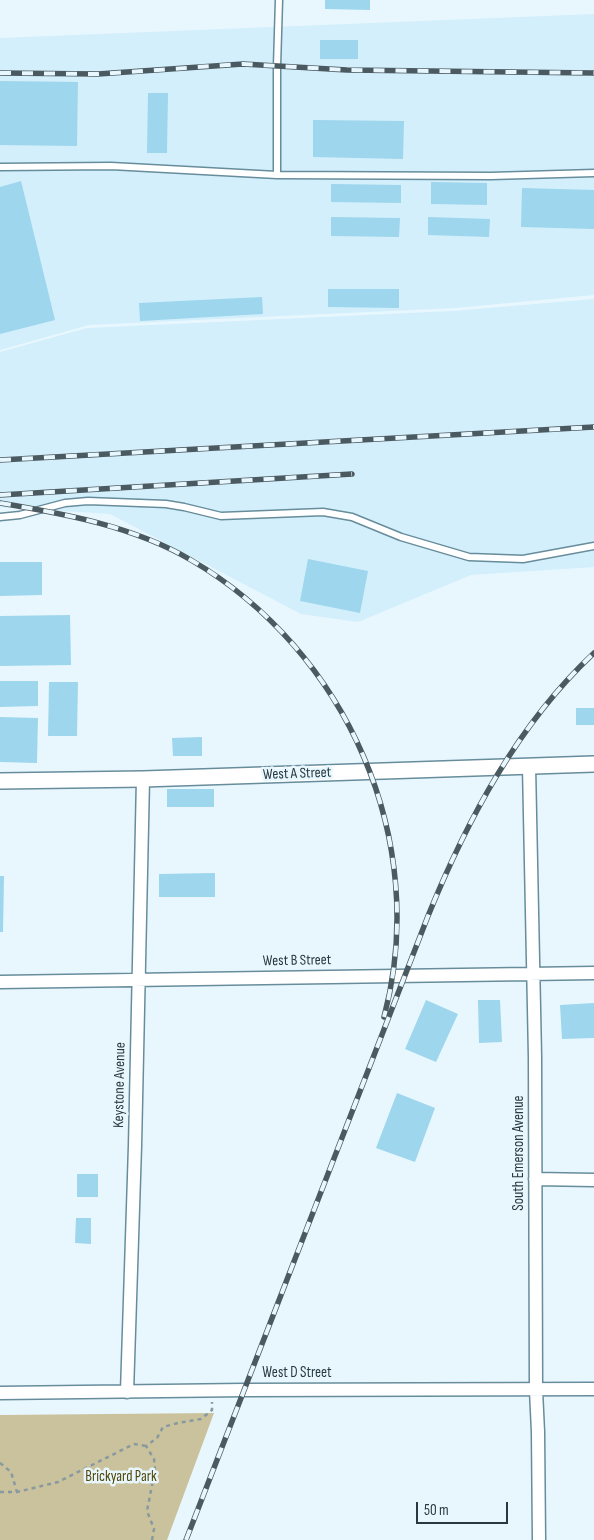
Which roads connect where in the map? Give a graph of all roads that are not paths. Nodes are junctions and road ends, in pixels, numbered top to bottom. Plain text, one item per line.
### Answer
1 (279, 0) edge
2 (0, 167) edge
3 (594, 173) edge
4 (277, 175) junction
5 (0, 517) edge
6 (594, 546) edge
7 (594, 764) edge
8 (529, 766) junction
9 (143, 779) junction
10 (0, 781) edge
11 (594, 973) edge
12 (534, 974) junction
13 (138, 980) junction
14 (0, 982) edge
15 (536, 1180) junction
16 (594, 1180) edge
17 (594, 1389) edge
18 (536, 1390) junction
19 (127, 1392) junction
20 (0, 1393) edge
21 (539, 1540) edge

1 - 4 lane
2 - 4 lane
3 - 4 lane
5 - 6 lane
7 - 8 street, West A Street
8 - 9 street, West A Street
8 - 12 street, South Emerson Avenue
9 - 10 street, West A Street
9 - 13 street, Keystone Avenue
11 - 12 street, West B Street
12 - 13 street, West B Street
12 - 15 street, South Emerson Avenue
13 - 14 street, West B Street
13 - 19 street, Keystone Avenue
15 - 16 street
15 - 18 street, South Emerson Avenue
17 - 18 street, West D Street
18 - 19 street, West D Street
18 - 21 street, South Emerson Avenue
19 - 20 street, West D Street

